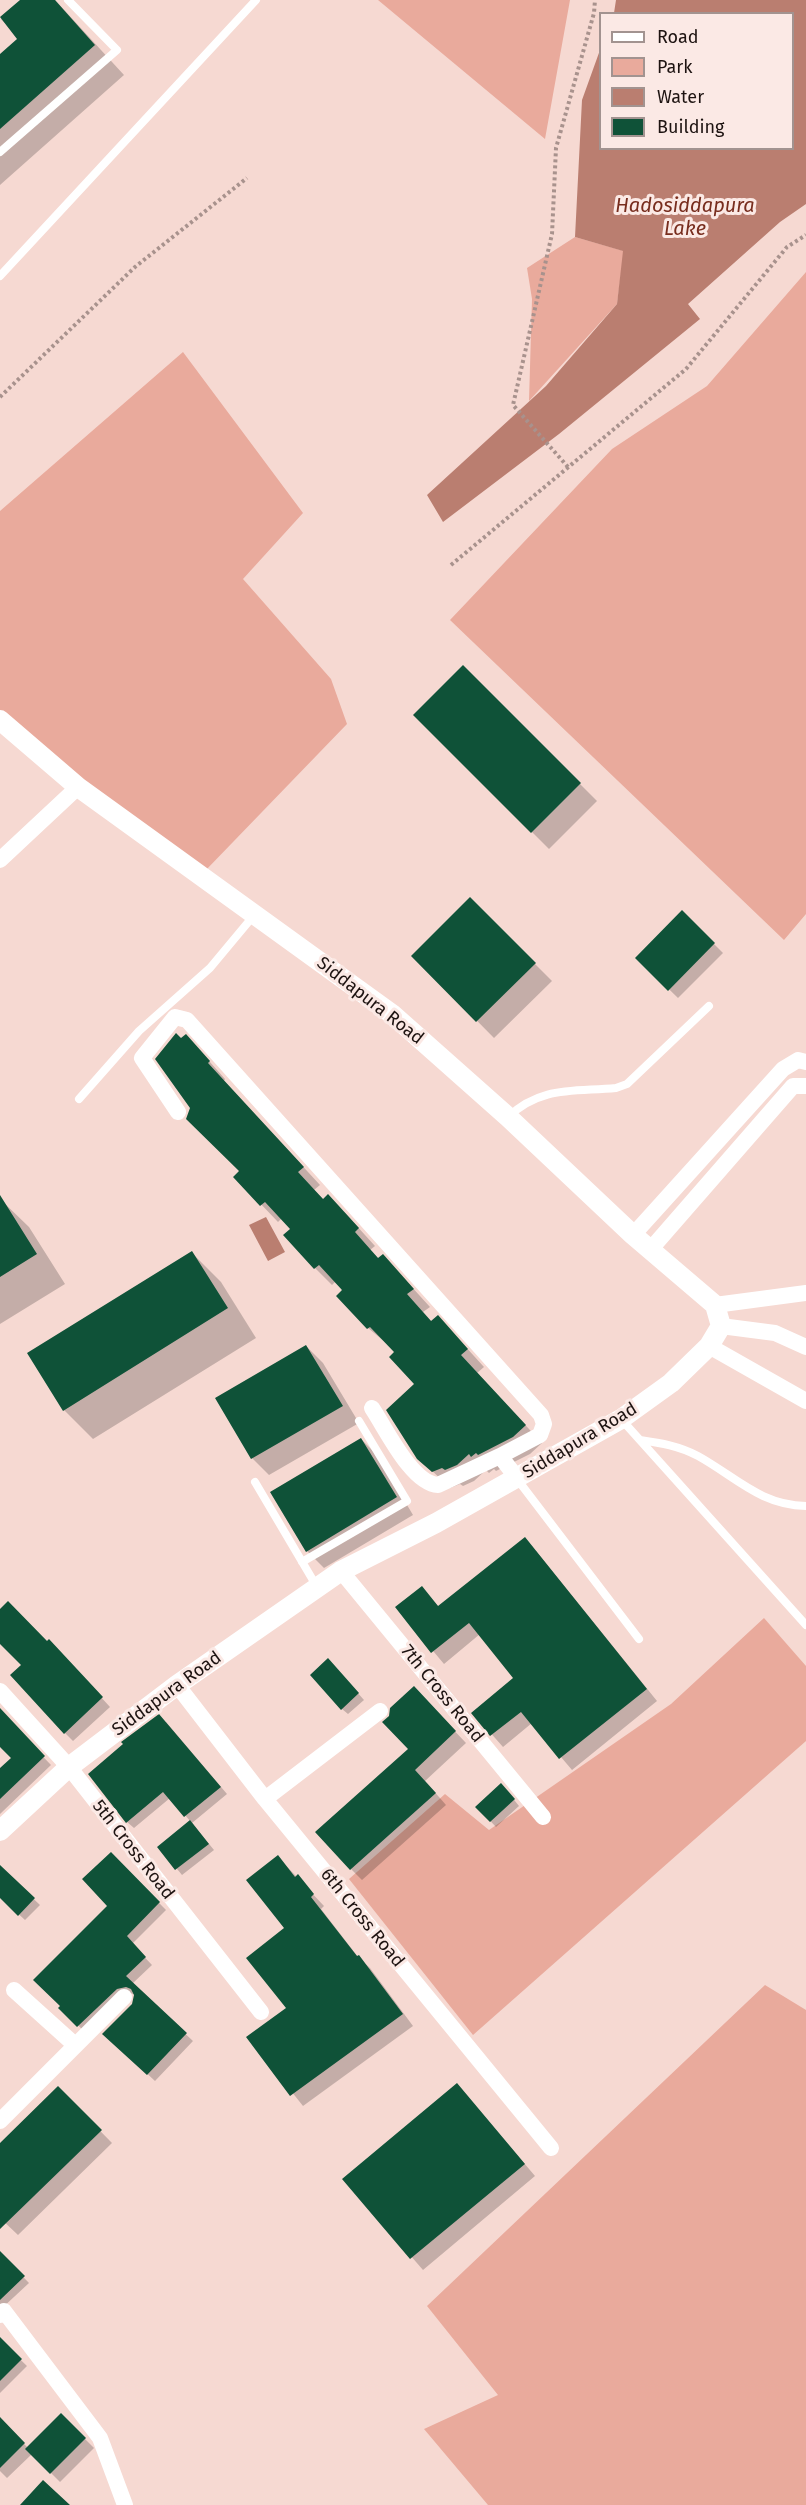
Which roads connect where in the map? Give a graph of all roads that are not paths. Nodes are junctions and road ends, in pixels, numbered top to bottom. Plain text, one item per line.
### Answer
1 (68, 0) edge
2 (256, 0) edge
3 (0, 152) edge
4 (0, 276) edge
5 (0, 720) edge
6 (78, 787) junction
7 (0, 860) edge
8 (255, 914) junction
9 (710, 1006) dead end
10 (806, 1062) edge
11 (806, 1086) edge
12 (79, 1100) dead end
13 (178, 1112) dead end
14 (508, 1117) junction
15 (633, 1235) junction
16 (650, 1250) junction
17 (806, 1293) edge
18 (715, 1305) junction
19 (721, 1326) junction
20 (709, 1346) junction
21 (806, 1347) edge
22 (806, 1401) edge
23 (372, 1408) dead end
24 (621, 1419) junction
25 (359, 1421) dead end
26 (640, 1440) junction
27 (500, 1456) junction
28 (517, 1478) junction
29 (255, 1482) dead end
30 (806, 1506) edge
31 (302, 1562) junction
32 (341, 1571) junction
33 (317, 1588) junction
34 (806, 1625) edge
35 (639, 1639) dead end
36 (177, 1685) junction
37 (0, 1691) edge
38 (380, 1711) dead end
39 (69, 1767) junction
40 (266, 1799) junction
41 (543, 1818) dead end
42 (0, 1831) edge
43 (14, 1990) dead end
44 (124, 1997) dead end
45 (261, 2012) dead end
46 (75, 2045) junction
47 (0, 2121) edge
48 (551, 2148) dead end
49 (2, 2313) edge
50 (125, 2505) edge

1 - 3 lane
2 - 4 lane
5 - 6 street, Siddapura Road
6 - 7 street
6 - 8 street, Siddapura Road
8 - 12 lane
8 - 14 street, Siddapura Road
9 - 14 lane
10 - 15 street
11 - 16 street
13 - 27 street
14 - 15 street, Siddapura Road
15 - 16 street, Siddapura Road
16 - 18 street, Siddapura Road
17 - 18 street
18 - 19 street
19 - 20 street, Siddapura Road
19 - 21 street
20 - 22 street
20 - 24 street, Siddapura Road
23 - 27 street
24 - 26 lane
24 - 28 street, Siddapura Road
25 - 31 lane
26 - 30 lane
26 - 34 lane
27 - 28 street
28 - 32 street, Siddapura Road
28 - 35 lane
29 - 31 lane
31 - 33 lane
32 - 33 street, Siddapura Road
32 - 41 street, 7th Cross Road
33 - 36 street, Siddapura Road
36 - 39 street, Siddapura Road
36 - 40 street, 6th Cross Road
37 - 39 street, 5th Cross Road
38 - 40 street
39 - 42 street, Siddapura Road
39 - 45 street, 5th Cross Road
40 - 48 street, 6th Cross Road
43 - 46 street
44 - 46 street
46 - 47 street
49 - 50 street

